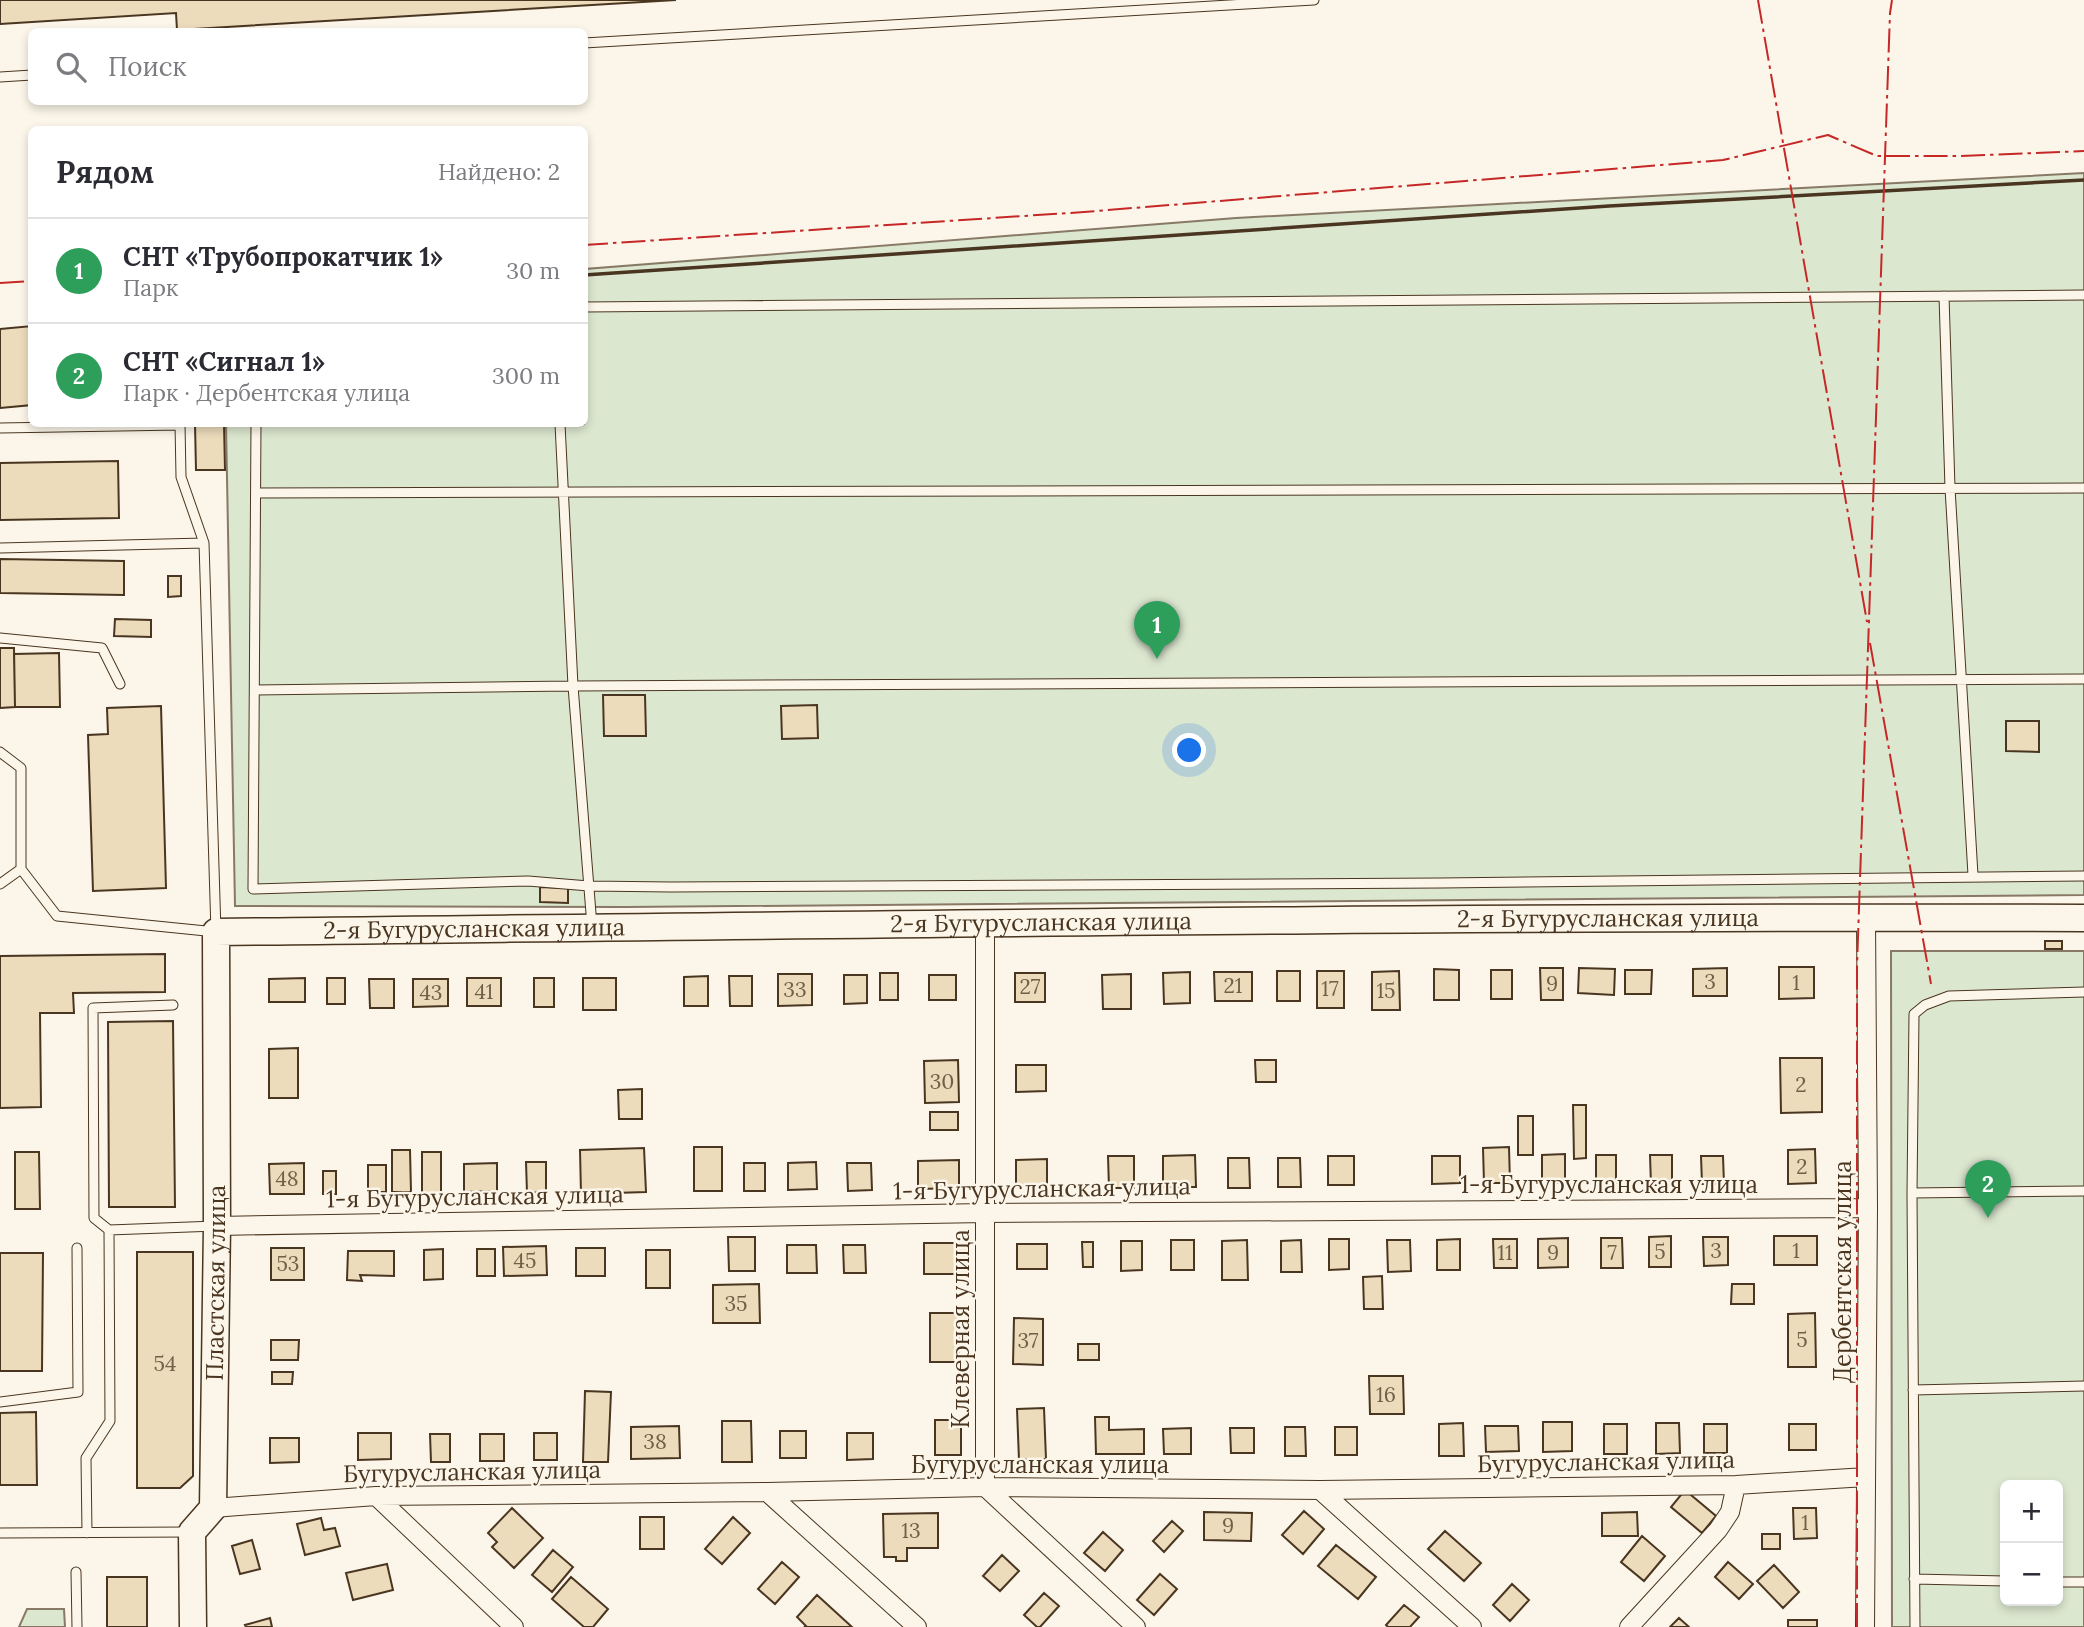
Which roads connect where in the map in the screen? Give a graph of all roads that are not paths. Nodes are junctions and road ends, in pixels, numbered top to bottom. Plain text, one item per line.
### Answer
1 (1314, 0) edge
2 (588, 43) edge
3 (28, 75) edge
4 (0, 77) edge
5 (2084, 295) edge
6 (1944, 296) junction
7 (588, 307) edge
8 (45, 427) edge
9 (180, 427) edge
10 (256, 427) edge
11 (560, 427) edge
12 (0, 428) edge
13 (1950, 488) junction
14 (2084, 488) edge
15 (562, 492) junction
16 (256, 493) junction
17 (204, 543) junction
18 (0, 548) edge
19 (0, 638) edge
20 (2084, 679) edge
21 (1962, 680) junction
22 (120, 684) dead end
23 (573, 686) junction
24 (255, 690) junction
25 (0, 751) edge
26 (21, 869) junction
27 (1973, 876) junction
28 (2084, 876) edge
29 (0, 884) edge
30 (590, 886) junction
31 (1866, 917) junction
32 (2084, 918) edge
33 (985, 923) junction
34 (592, 928) junction
35 (216, 932) junction
36 (2084, 992) edge
37 (173, 1005) dead end
38 (2084, 1191) edge
39 (1912, 1193) junction
40 (1868, 1208) junction
41 (985, 1213) junction
42 (217, 1226) junction
43 (109, 1230) junction
44 (77, 1248) dead end
45 (2084, 1386) edge
46 (1913, 1390) junction
47 (0, 1402) edge
48 (1867, 1477) junction
49 (1736, 1485) junction
50 (985, 1487) junction
51 (1320, 1490) junction
52 (767, 1492) junction
53 (376, 1496) junction
54 (213, 1508) junction
55 (87, 1532) junction
56 (192, 1532) junction
57 (0, 1533) edge
58 (76, 1572) dead end
59 (1914, 1579) junction
60 (2000, 1581) edge
61 (2063, 1582) edge
62 (2084, 1582) edge
63 (78, 1627) edge
64 (193, 1627) edge
65 (514, 1627) edge
66 (917, 1627) edge
67 (1136, 1627) edge
68 (1472, 1627) edge
69 (1629, 1627) edge
70 (1865, 1627) edge
71 (1915, 1627) edge

1 - 2 lane
3 - 4 lane
5 - 6 lane
6 - 7 lane
6 - 13 lane
8 - 12 lane
9 - 17 lane
10 - 16 lane
11 - 15 lane
13 - 14 lane
13 - 15 lane
13 - 21 lane
15 - 16 lane
15 - 23 lane
16 - 24 lane
17 - 18 lane
17 - 35 lane
19 - 22 lane
20 - 21 lane
21 - 23 lane
21 - 27 lane
23 - 24 lane
23 - 30 lane
24 - 30 lane
25 - 26 lane
26 - 29 lane
26 - 35 lane
27 - 28 lane
27 - 30 lane
30 - 34 lane
31 - 32 street, 2-я Бугурусланская улица
31 - 33 street, 2-я Бугурусланская улица
31 - 40 street, Дербентская улица
33 - 34 street, 2-я Бугурусланская улица
33 - 41 street, Клеверная улица
34 - 35 street, 2-я Бугурусланская улица
35 - 42 street, Пластская улица
36 - 39 lane
37 - 43 lane
38 - 39 lane
39 - 46 lane
40 - 41 street, 1-я Бугурусланская улица
40 - 48 street, Дербентская улица
41 - 42 street, 1-я Бугурусланская улица
41 - 50 street, Клеверная улица
42 - 43 lane
42 - 54 street, Пластская улица
43 - 55 lane
44 - 47 lane
45 - 46 lane
46 - 59 lane
48 - 49 street, Бугурусланская улица
48 - 70 street, Дербентская улица
49 - 51 street, Бугурусланская улица
49 - 69 street
50 - 51 street, Бугурусланская улица
50 - 52 street, Бугурусланская улица
50 - 67 street
51 - 68 street
52 - 53 street, Бугурусланская улица
52 - 66 street
53 - 54 street, Бугурусланская улица
53 - 65 street
54 - 56 street
55 - 56 lane
55 - 57 lane
56 - 64 street
58 - 63 lane
59 - 60 lane
59 - 71 lane
61 - 62 lane

